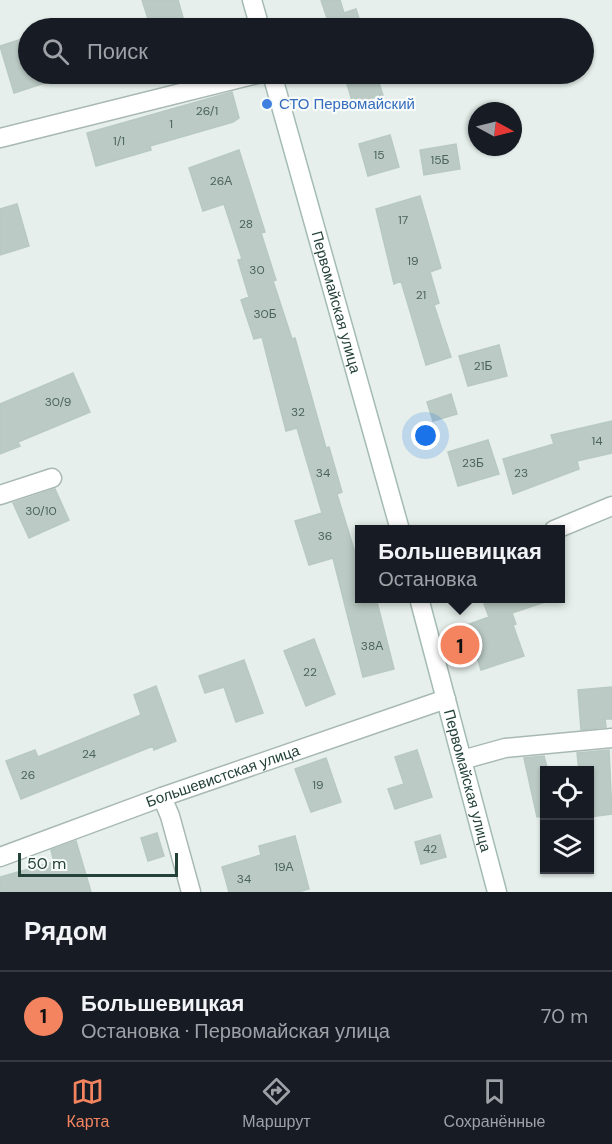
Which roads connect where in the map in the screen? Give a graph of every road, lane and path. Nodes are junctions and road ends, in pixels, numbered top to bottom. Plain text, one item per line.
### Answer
1 (252, 0) edge
2 (257, 18) edge
3 (217, 84) edge
4 (275, 84) edge
5 (0, 138) edge
6 (52, 477) dead end
7 (0, 495) edge
8 (612, 506) edge
9 (399, 525) edge
10 (565, 525) edge
11 (420, 603) edge
12 (446, 699) junction
13 (612, 738) edge
14 (462, 760) junction
15 (162, 797) junction
16 (0, 857) edge
17 (191, 892) edge
18 (497, 892) edge

1 - 2 street
3 - 5 street
4 - 9 street, Первомайская улица
6 - 7 street
8 - 10 street
11 - 12 street, Первомайская улица
12 - 14 street, Первомайская улица
12 - 15 street, Большевистская улица
13 - 14 street
14 - 18 street, Первомайская улица
15 - 16 street, Большевистская улица
15 - 17 street

